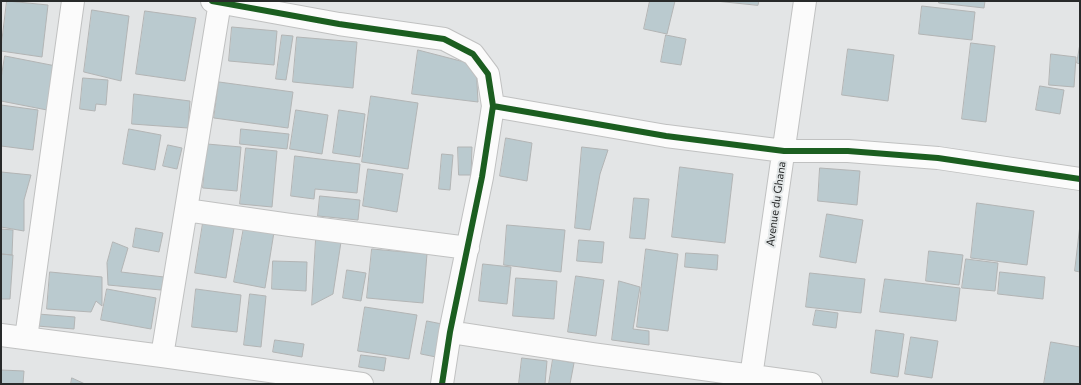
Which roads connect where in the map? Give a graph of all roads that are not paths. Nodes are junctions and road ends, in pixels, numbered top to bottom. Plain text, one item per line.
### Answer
1 (73, 1) edge
2 (805, 1) edge
3 (216, 2) edge
4 (493, 106) junction
5 (784, 151) junction
6 (1080, 179) edge
7 (186, 210) junction
8 (468, 248) junction
9 (450, 332) junction
10 (1, 335) edge
11 (26, 338) junction
12 (162, 356) junction
13 (285, 378) edge
14 (751, 380) edge
15 (362, 384) edge
16 (442, 384) edge
17 (811, 384) edge

1 - 11 street
2 - 5 street, Avenue du Ghana
3 - 4 street
3 - 7 street
4 - 5 street
4 - 8 street
5 - 6 street
5 - 14 street, Avenue du Ghana
7 - 8 street
7 - 12 street
8 - 9 street
9 - 14 street
9 - 16 street
10 - 11 street
11 - 12 street
12 - 13 street
13 - 15 street
14 - 17 street

